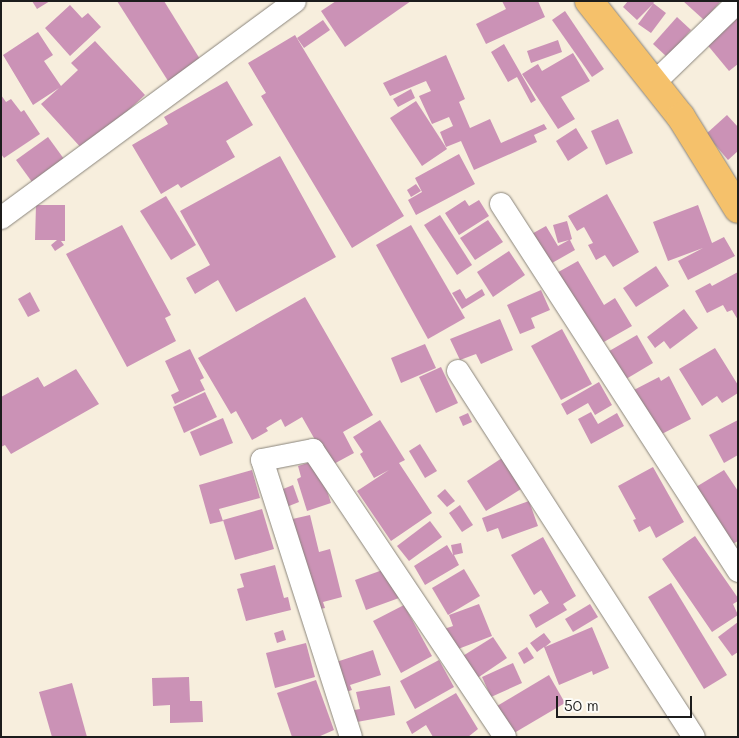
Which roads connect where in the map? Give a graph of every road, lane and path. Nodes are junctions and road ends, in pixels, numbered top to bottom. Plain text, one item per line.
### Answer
1 (295, 1) edge
2 (589, 1) edge
3 (738, 2) edge
4 (653, 84) junction
5 (502, 204) dead end
6 (738, 209) edge
7 (1, 218) edge
8 (458, 371) dead end
9 (738, 571) edge
10 (351, 737) edge
11 (505, 737) edge
12 (694, 737) edge

1 - 7 street
2 - 4 main road
3 - 4 street
4 - 6 main road
5 - 9 street
8 - 12 street
10 - 11 street

